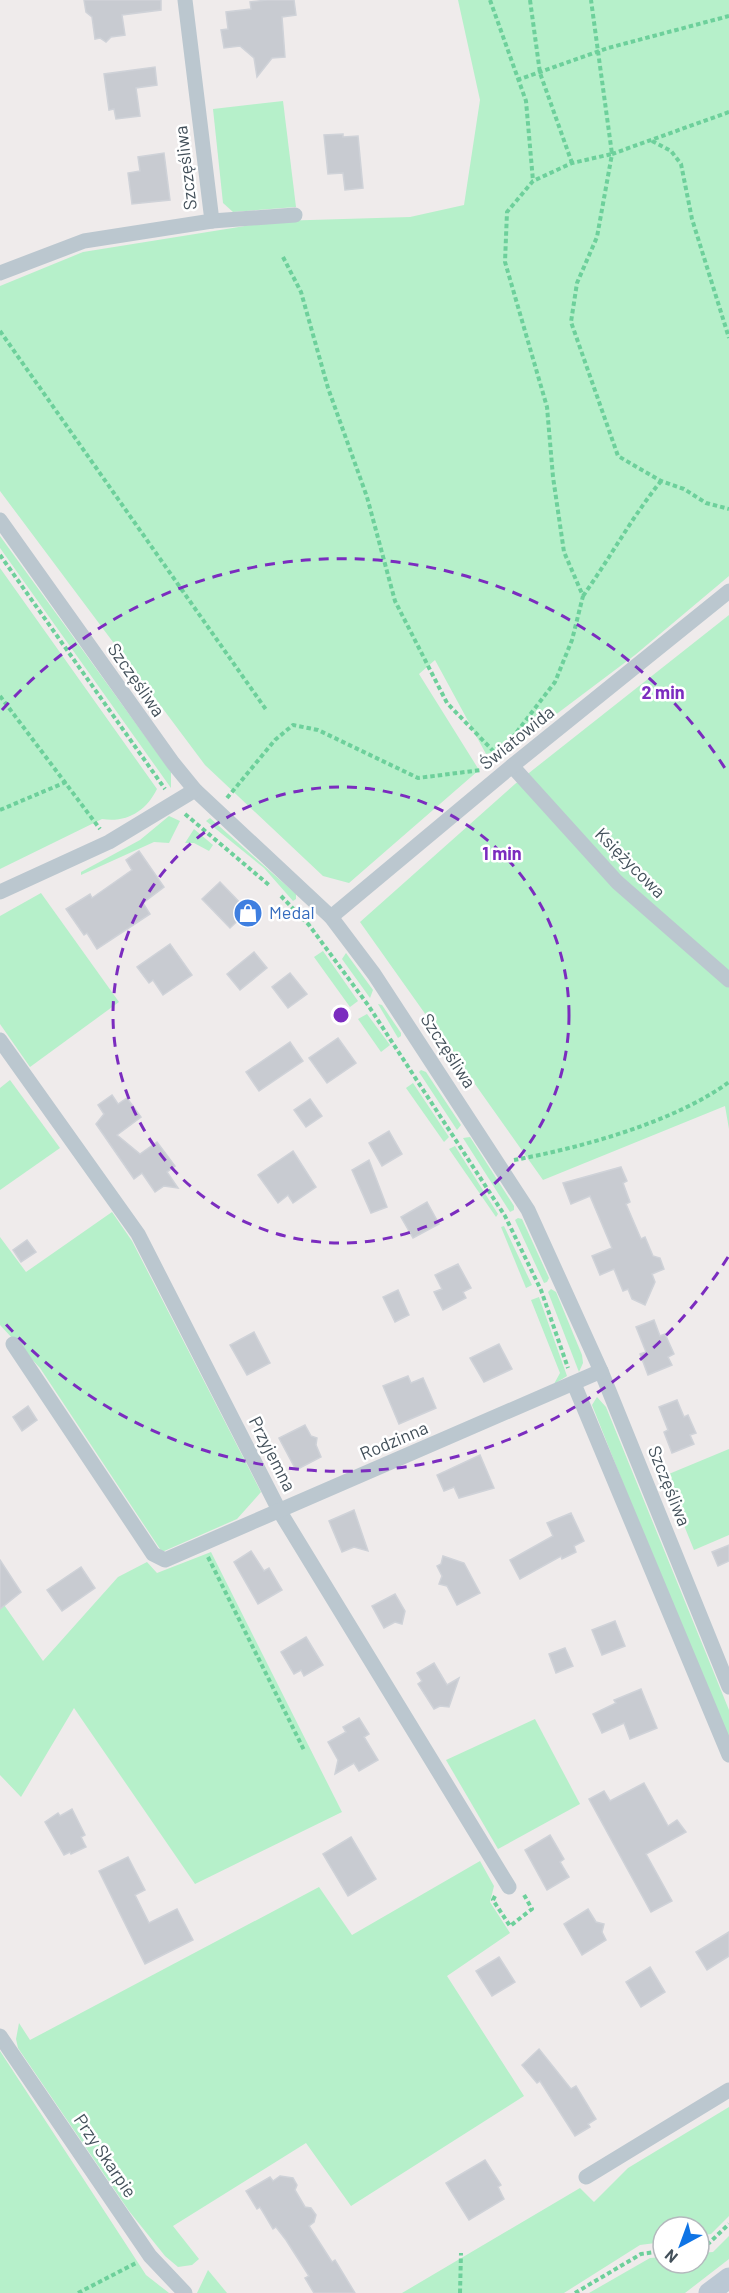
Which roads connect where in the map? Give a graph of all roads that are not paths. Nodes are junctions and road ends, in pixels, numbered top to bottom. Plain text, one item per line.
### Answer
1 (185, 0) edge
2 (295, 215) dead end
3 (212, 221) junction
4 (0, 273) edge
5 (0, 520) edge
6 (729, 591) edge
7 (512, 766) junction
8 (195, 790) junction
9 (0, 892) edge
10 (331, 917) junction
11 (729, 980) edge
12 (0, 1040) edge
13 (13, 1344) dead end
14 (601, 1371) junction
15 (574, 1384) junction
16 (280, 1512) junction
17 (729, 1687) edge
18 (729, 1755) edge
19 (509, 1890) road end
20 (0, 2036) edge
21 (729, 2090) edge
22 (586, 2177) dead end
23 (729, 2278) edge
24 (185, 2293) edge
25 (709, 2293) edge

1 - 3 street, Szczęśliwa
2 - 3 street
3 - 4 street, Szczęśliwa
5 - 8 street, Szczęśliwa
6 - 7 street, Światowida
7 - 10 street, Światowida
7 - 11 street, Księżycowa
8 - 9 street
8 - 10 street, Szczęśliwa
10 - 14 street, Szczęśliwa
12 - 16 street, Przyjemna
13 - 16 street, Rodzinna
14 - 15 street, Rodzinna
14 - 17 street, Szczęśliwa
15 - 16 street, Rodzinna
15 - 18 street
16 - 19 street, Przyjemna
20 - 24 street, Przy Skarpie
21 - 22 street
23 - 25 main road

